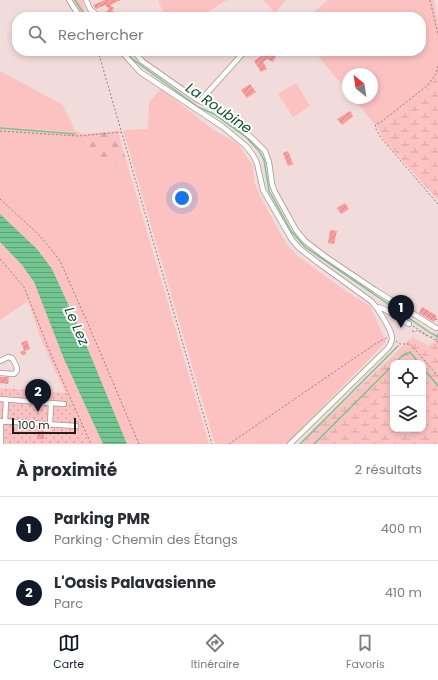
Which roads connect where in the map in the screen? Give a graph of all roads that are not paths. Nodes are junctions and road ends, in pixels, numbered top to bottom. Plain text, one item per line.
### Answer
1 (69, 0) edge
2 (86, 0) edge
3 (77, 12) edge
4 (93, 12) edge
5 (126, 56) edge
6 (138, 56) edge
7 (240, 56) edge
8 (200, 101) junction
9 (378, 308) junction
10 (409, 324) road end
11 (437, 330) edge
12 (0, 361) edge
13 (0, 373) edge
14 (0, 400) edge
15 (6, 400) junction
16 (51, 403) junction
17 (64, 404) dead end
18 (2, 421) edge
19 (50, 425) junction
20 (76, 426) dead end
21 (1, 444) edge
22 (290, 444) edge

1 - 3 street
2 - 4 street
5 - 9 street
6 - 8 street
7 - 8 street
8 - 11 street
9 - 10 street
9 - 22 street
12 - 13 street
14 - 15 street
15 - 16 street
15 - 18 street
16 - 17 street
16 - 19 street
18 - 19 street
18 - 21 street
19 - 20 street

